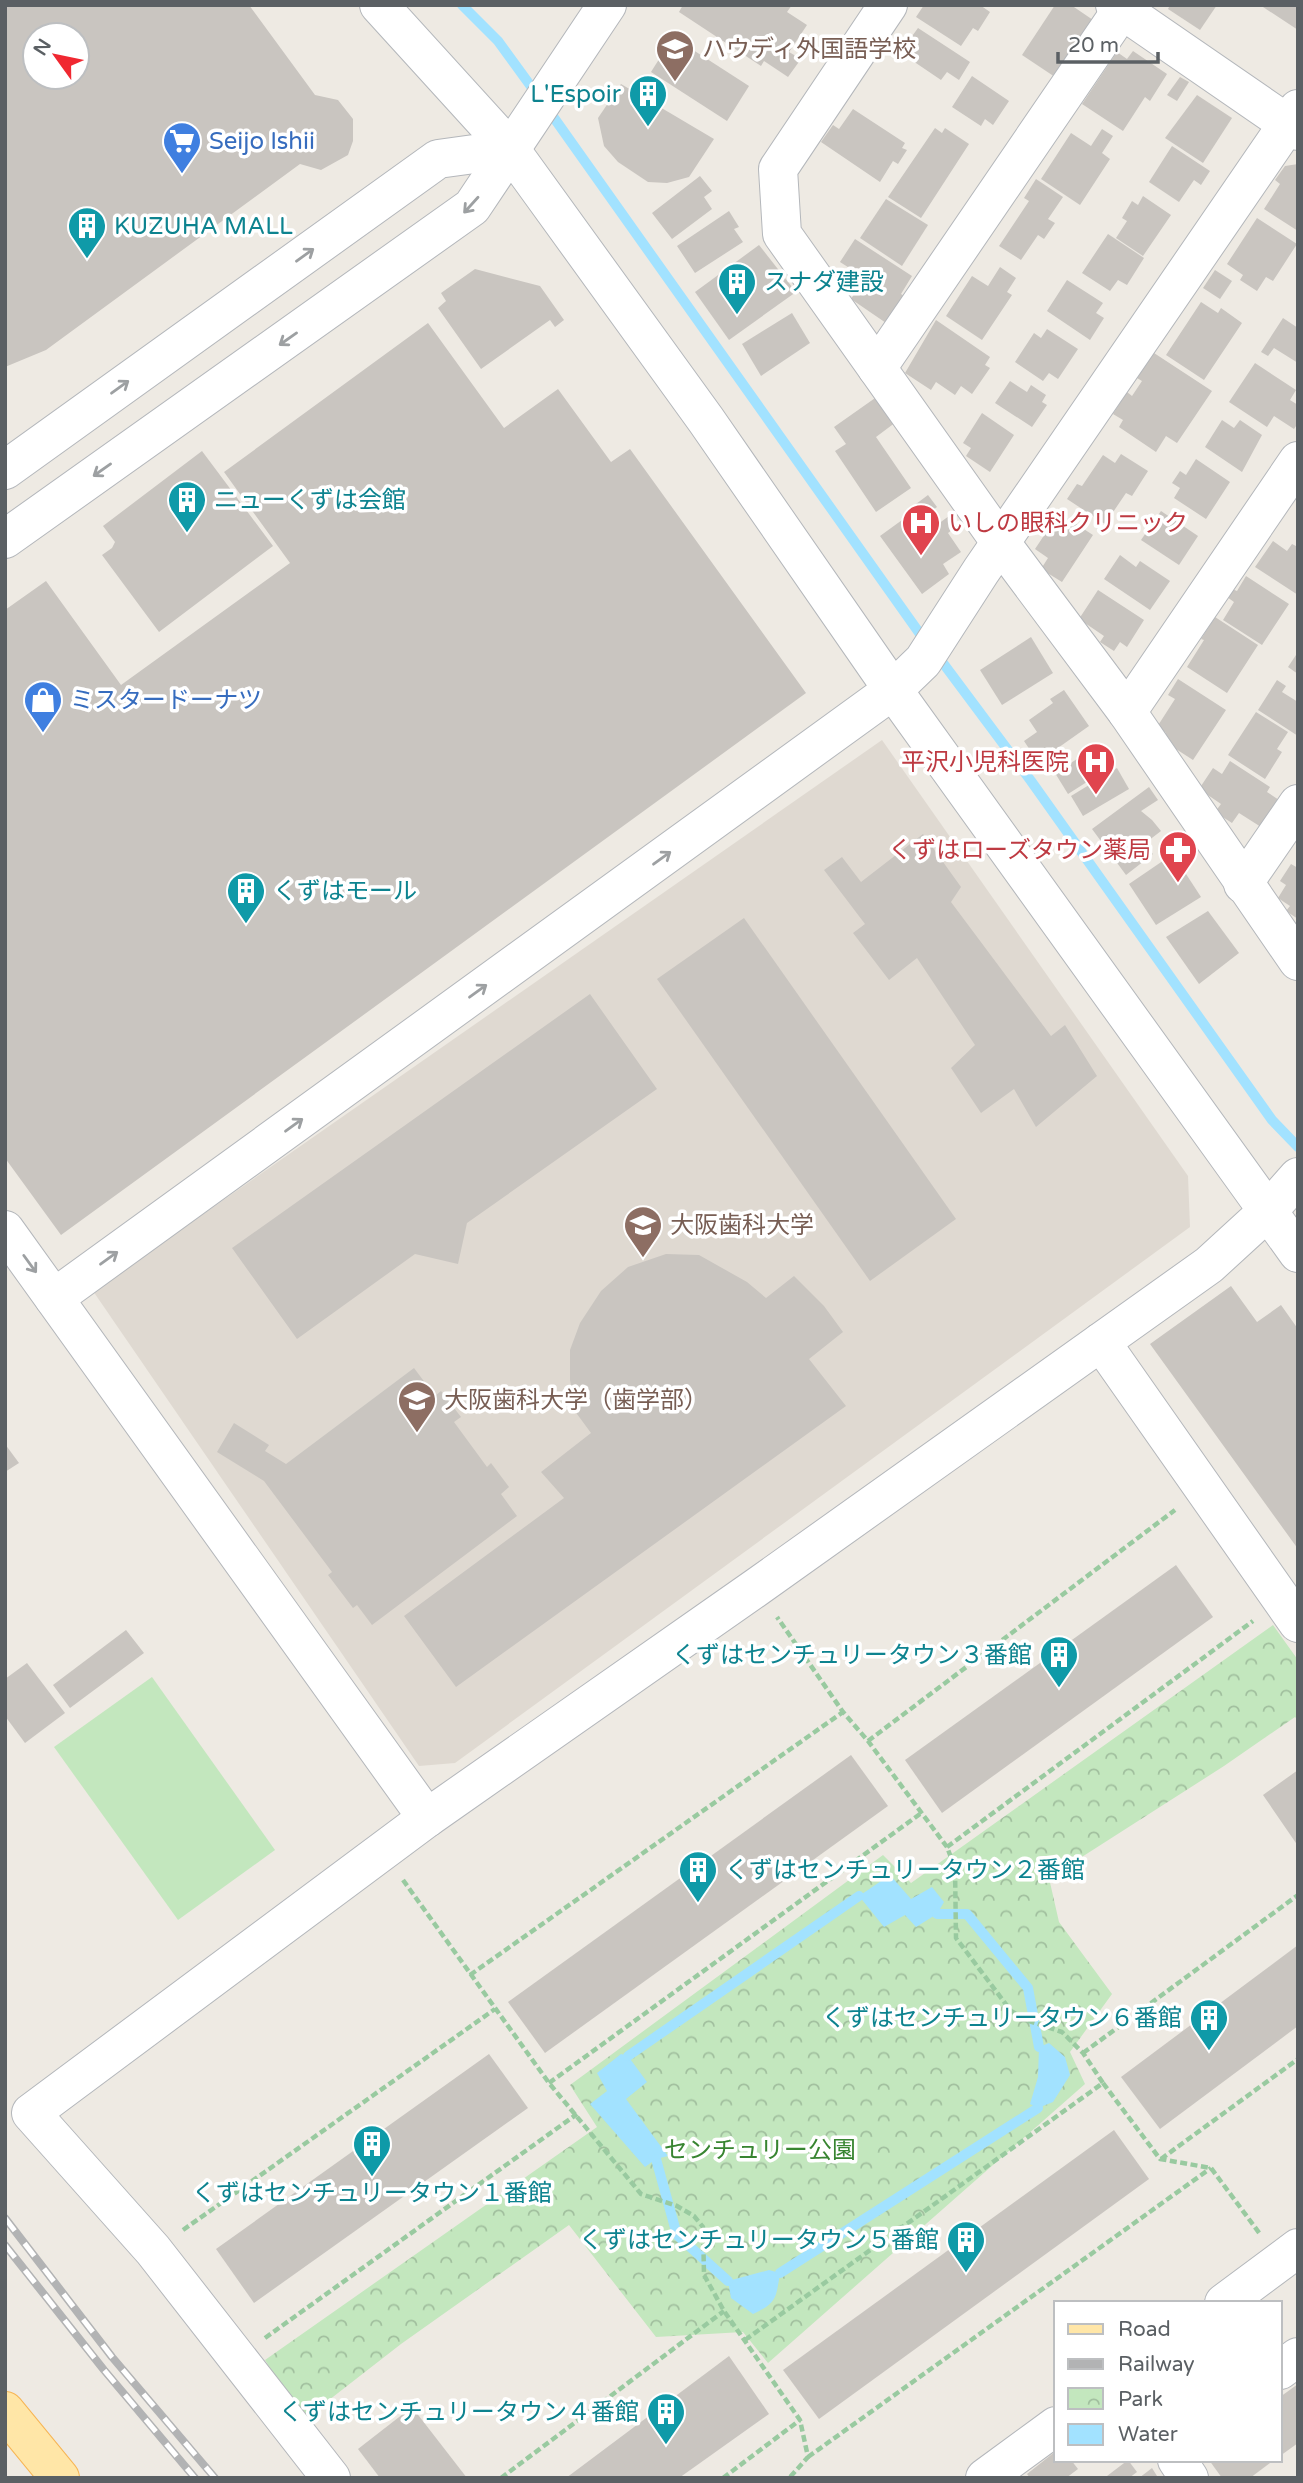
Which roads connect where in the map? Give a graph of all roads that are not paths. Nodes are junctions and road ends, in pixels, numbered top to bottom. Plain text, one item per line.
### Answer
1 (379, 5) edge
2 (607, 5) edge
3 (888, 5) edge
4 (1121, 7) edge
5 (1294, 121) edge
6 (510, 149) junction
7 (877, 368) junction
8 (1298, 461) edge
9 (5, 470) edge
10 (5, 539) edge
11 (1001, 543) junction
12 (893, 690) junction
13 (1127, 712) junction
14 (1298, 804) edge
15 (1243, 884) junction
16 (1298, 961) edge
17 (1298, 1177) edge
18 (1268, 1211) junction
19 (5, 1230) edge
20 (1298, 1253) edge
21 (54, 1298) junction
22 (1101, 1342) junction
23 (1290, 1611) edge
24 (427, 1818) junction
25 (1289, 2254) edge
26 (1227, 2301) edge
27 (1298, 2357) edge
28 (1282, 2369) edge
29 (5, 2411) edge
30 (1054, 2427) edge
31 (1178, 2462) edge
32 (60, 2478) edge
33 (331, 2478) edge
34 (985, 2478) edge
35 (1189, 2478) edge

1 - 6 street
2 - 6 street
3 - 7 street
4 - 5 street
4 - 7 street
5 - 11 street
9 -> 6 street
6 -> 10 street
6 - 12 street
7 - 11 street
8 - 13 street
11 - 12 street
11 - 13 street
12 - 18 street
21 -> 12 street
13 - 15 street
14 - 15 street
15 - 16 street
17 - 18 street
18 - 20 street
18 - 22 street
19 -> 21 street
21 - 24 street
22 - 23 street
22 - 24 street
24 - 33 street
25 - 26 street
27 - 28 street
29 - 32 main road
30 - 34 street
31 - 35 street

